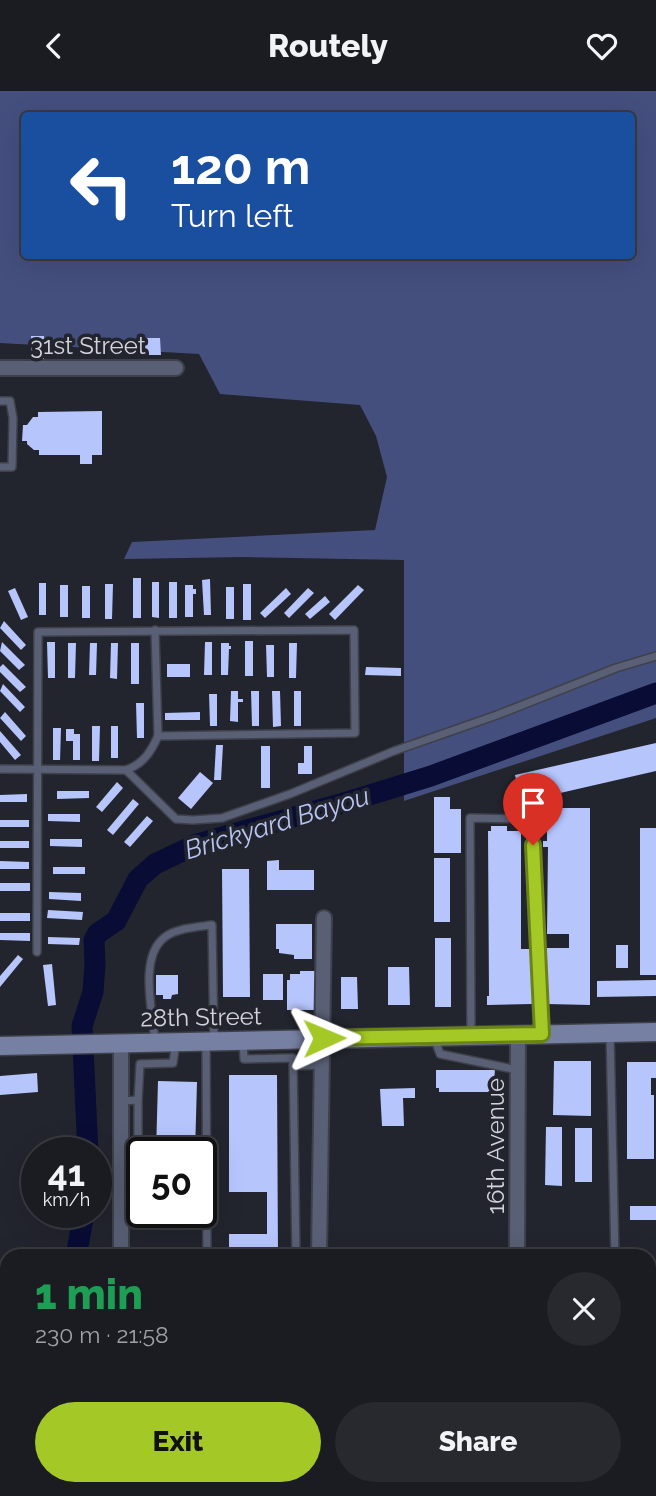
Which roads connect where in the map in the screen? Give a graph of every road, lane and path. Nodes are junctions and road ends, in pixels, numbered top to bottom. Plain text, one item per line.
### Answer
1 (0, 368) edge
2 (176, 368) dead end
3 (0, 401) edge
4 (0, 467) edge
5 (155, 630) junction
6 (656, 656) edge
7 (158, 736) junction
8 (36, 768) junction
9 (0, 769) edge
10 (127, 770) junction
11 (324, 918) dead end
12 (37, 952) dead end
13 (656, 1032) edge
14 (610, 1033) junction
15 (542, 1034) junction
16 (471, 1035) junction
17 (518, 1035) junction
18 (434, 1036) junction
19 (324, 1038) junction
20 (243, 1040) junction
21 (210, 1041) junction
22 (155, 1042) junction
23 (176, 1042) junction
24 (112, 1044) junction
25 (0, 1047) edge
26 (323, 1065) junction
27 (293, 1066) junction
28 (518, 1070) junction
29 (138, 1100) junction
30 (121, 1101) junction
31 (138, 1137) edge
32 (121, 1153) junction
33 (126, 1153) edge
34 (126, 1188) edge
35 (121, 1191) junction
36 (121, 1249) edge
37 (207, 1249) edge
38 (296, 1249) edge
39 (319, 1249) edge
40 (517, 1249) edge
41 (615, 1249) edge

1 - 2 street, 31st Street
3 - 4 lane
5 - 7 lane
5 - 7 lane
5 - 8 lane
6 - 10 lane
7 - 10 lane
8 - 9 lane
8 - 10 lane
8 - 12 lane
11 - 19 street
13 - 14 main road, 28th Street
14 - 15 main road, 28th Street
14 - 41 lane
15 - 16 lane
15 - 17 main road, 28th Street
16 - 17 main road, 28th Street
16 - 18 main road, 28th Street
17 - 28 street, 16th Avenue
18 - 19 main road, 28th Street
18 - 28 lane
19 - 20 main road, 28th Street
19 - 26 street
20 - 21 main road, 28th Street
20 - 27 lane
21 - 22 lane
21 - 23 main road, 28th Street
21 - 37 lane
22 - 23 main road, 28th Street
22 - 24 main road, 28th Street
23 - 29 lane
24 - 25 main road, 28th Street
24 - 30 street
26 - 27 lane
26 - 39 street
27 - 38 lane
28 - 40 street, 16th Avenue
29 - 30 lane
29 - 31 lane
30 - 32 street
32 - 33 lane
32 - 35 street
34 - 35 lane
35 - 36 street

